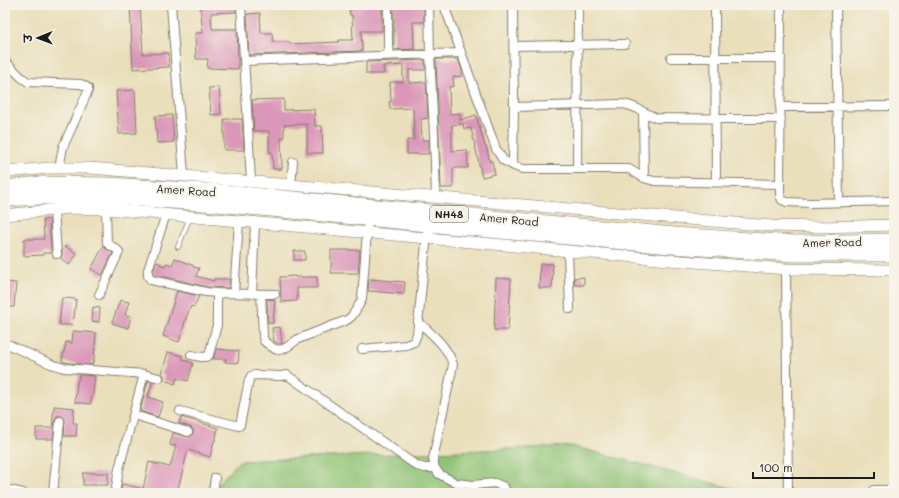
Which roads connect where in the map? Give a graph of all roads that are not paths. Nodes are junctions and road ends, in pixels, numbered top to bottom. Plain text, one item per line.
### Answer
1 (171, 5) edge
2 (241, 5) edge
3 (388, 5) edge
4 (429, 5) edge
5 (444, 5) edge
6 (513, 5) edge
7 (578, 5) edge
8 (715, 5) edge
9 (781, 5) edge
10 (836, 5) edge
11 (625, 44) dead end
12 (578, 45) junction
13 (514, 46) junction
14 (461, 53) junction
15 (430, 54) junction
16 (388, 55) junction
17 (671, 58) dead end
18 (715, 58) junction
19 (781, 58) junction
20 (5, 61) edge
21 (244, 61) junction
22 (578, 105) junction
23 (838, 106) junction
24 (894, 106) edge
25 (514, 107) junction
26 (780, 107) junction
27 (644, 112) junction
28 (715, 119) junction
29 (780, 119) junction
30 (293, 162) dead end
31 (514, 166) junction
32 (59, 168) junction
33 (578, 169) junction
34 (5, 172) edge
35 (184, 175) junction
36 (644, 178) junction
37 (251, 181) junction
38 (716, 182) junction
39 (780, 184) junction
40 (217, 185) junction
41 (291, 185) junction
42 (5, 188) edge
43 (436, 197) junction
44 (5, 199) edge
45 (894, 201) edge
46 (839, 202) junction
47 (106, 209) junction
48 (54, 210) junction
49 (166, 214) junction
50 (5, 215) edge
51 (190, 217) junction
52 (239, 222) junction
53 (255, 223) junction
54 (894, 225) edge
55 (367, 226) junction
56 (427, 231) junction
57 (510, 239) junction
58 (894, 242) edge
59 (178, 247) dead end
60 (599, 247) junction
61 (568, 251) junction
62 (57, 254) dead end
63 (894, 254) edge
64 (786, 269) junction
65 (894, 270) edge
66 (217, 293) junction
67 (234, 293) junction
68 (256, 294) junction
69 (275, 294) dead end
70 (99, 295) dead end
71 (570, 309) dead end
72 (418, 321) junction
73 (5, 343) edge
74 (362, 349) dead end
75 (191, 355) dead end
76 (144, 374) junction
77 (159, 378) dead end
78 (180, 411) dead end
79 (134, 415) junction
80 (60, 421) dead end
81 (188, 432) dead end
82 (435, 468) junction
83 (215, 478) dead end
84 (5, 490) edge
85 (894, 490) edge
86 (23, 493) edge
87 (53, 493) edge
88 (115, 493) edge
89 (213, 493) edge
90 (507, 493) edge
91 (788, 493) edge
92 (874, 493) edge

1 - 35 street
2 - 21 street
3 - 16 street
4 - 15 street
5 - 14 street
6 - 13 street
7 - 12 street
8 - 18 street
9 - 19 street
10 - 23 street
11 - 12 street
12 - 13 street
12 - 22 street
13 - 25 street
14 - 15 street
14 - 31 street
15 - 16 street
15 - 43 street
16 - 21 street
17 - 18 street
18 - 19 street
18 - 28 street
19 - 26 street
20 - 32 street
21 - 37 street
22 - 25 street
22 - 27 street
22 - 33 street
23 - 24 street
23 - 26 street
23 - 46 street
25 - 31 street
26 - 29 street
27 - 28 street
27 - 36 street
28 - 29 street
28 - 38 street
29 - 39 street
30 - 41 street
31 - 33 street
32 - 34 street
32 - 35 street
33 - 36 street
35 - 40 street
36 - 38 street
37 - 40 street
37 - 41 street
38 - 39 street
39 - 46 street
40 - 42 highway, Amer Road / NH48
40 - 58 highway, Amer Road / NH48
41 - 43 street
43 - 54 street
44 - 55 highway, Amer Road / NH48
45 - 46 street
47 - 48 street
47 - 49 street
47 - 70 street
48 - 50 street
48 - 62 street
49 - 51 street
49 - 66 street
51 - 52 street
51 - 59 lane
52 - 53 street
52 - 67 street
53 - 55 street
53 - 68 street
55 - 56 highway, Amer Road / NH48
55 - 68 street
56 - 57 highway, Amer Road / NH48
56 - 72 street
57 - 60 highway, Amer Road / NH48
57 - 61 street
60 - 61 street
60 - 63 highway, Amer Road / NH48
60 - 64 street
61 - 71 street
64 - 65 street
64 - 91 street
66 - 67 street
66 - 75 street
67 - 68 street
68 - 69 street
72 - 74 street
72 - 82 street
73 - 76 street
76 - 77 street
76 - 79 street
78 - 82 street
79 - 81 street
79 - 88 street
80 - 87 street
82 - 90 street
83 - 89 street
84 - 86 street
85 - 92 street

